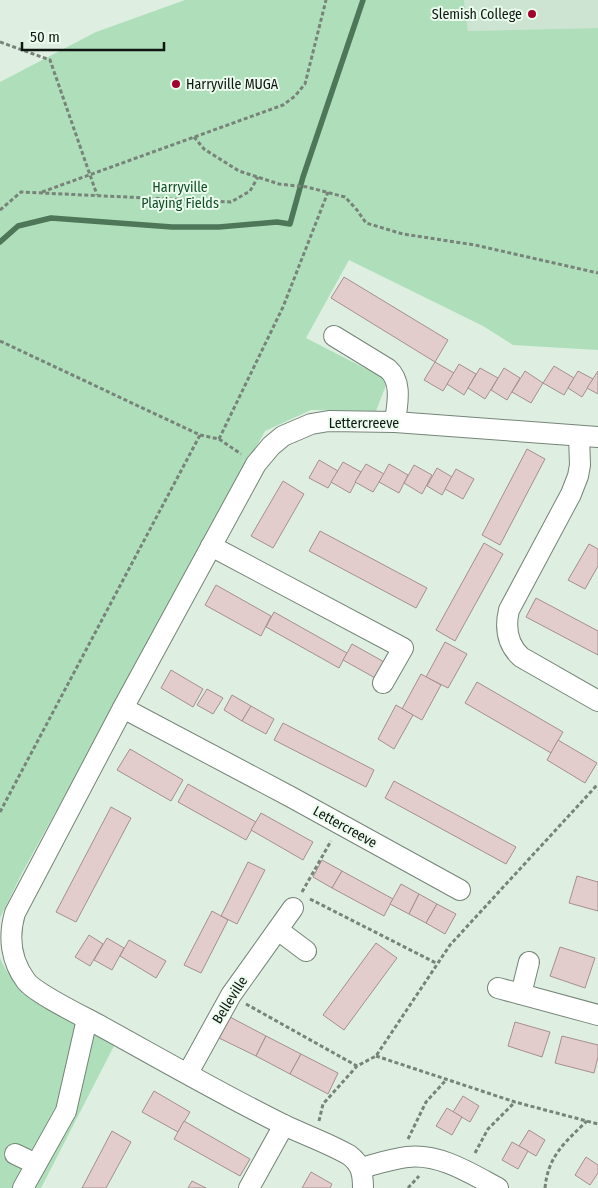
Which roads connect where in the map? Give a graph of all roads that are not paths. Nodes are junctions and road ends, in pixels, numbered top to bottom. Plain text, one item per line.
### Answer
1 (334, 336) dead end
2 (395, 422) junction
3 (588, 437) edge
4 (211, 546) junction
5 (383, 683) dead end
6 (598, 701) edge
7 (123, 708) junction
8 (460, 890) dead end
9 (297, 901) road end
10 (278, 930) junction
11 (306, 951) dead end
12 (529, 962) dead end
13 (498, 988) dead end
14 (520, 994) junction
15 (598, 1015) edge
16 (87, 1019) junction
17 (188, 1073) junction
18 (284, 1124) junction
19 (15, 1154) dead end
20 (36, 1164) junction
21 (362, 1178) edge
22 (495, 1187) edge
23 (23, 1188) edge
24 (249, 1188) edge

1 - 2 street
2 - 3 street, Lettercreeve
2 - 4 street, Lettercreeve
3 - 6 street, Lettercreeve
4 - 5 street
4 - 7 street, Lettercreeve
7 - 8 street, Lettercreeve
7 - 16 street, Lettercreeve
9 - 10 street, Belleville
10 - 11 street
10 - 17 street, Belleville
12 - 14 street
13 - 14 street
14 - 15 street
16 - 17 street, Lettercreeve
16 - 20 street
17 - 18 street, Lettercreeve
18 - 21 street, Lettercreeve
18 - 24 street
19 - 20 street
20 - 23 street
21 - 22 street

